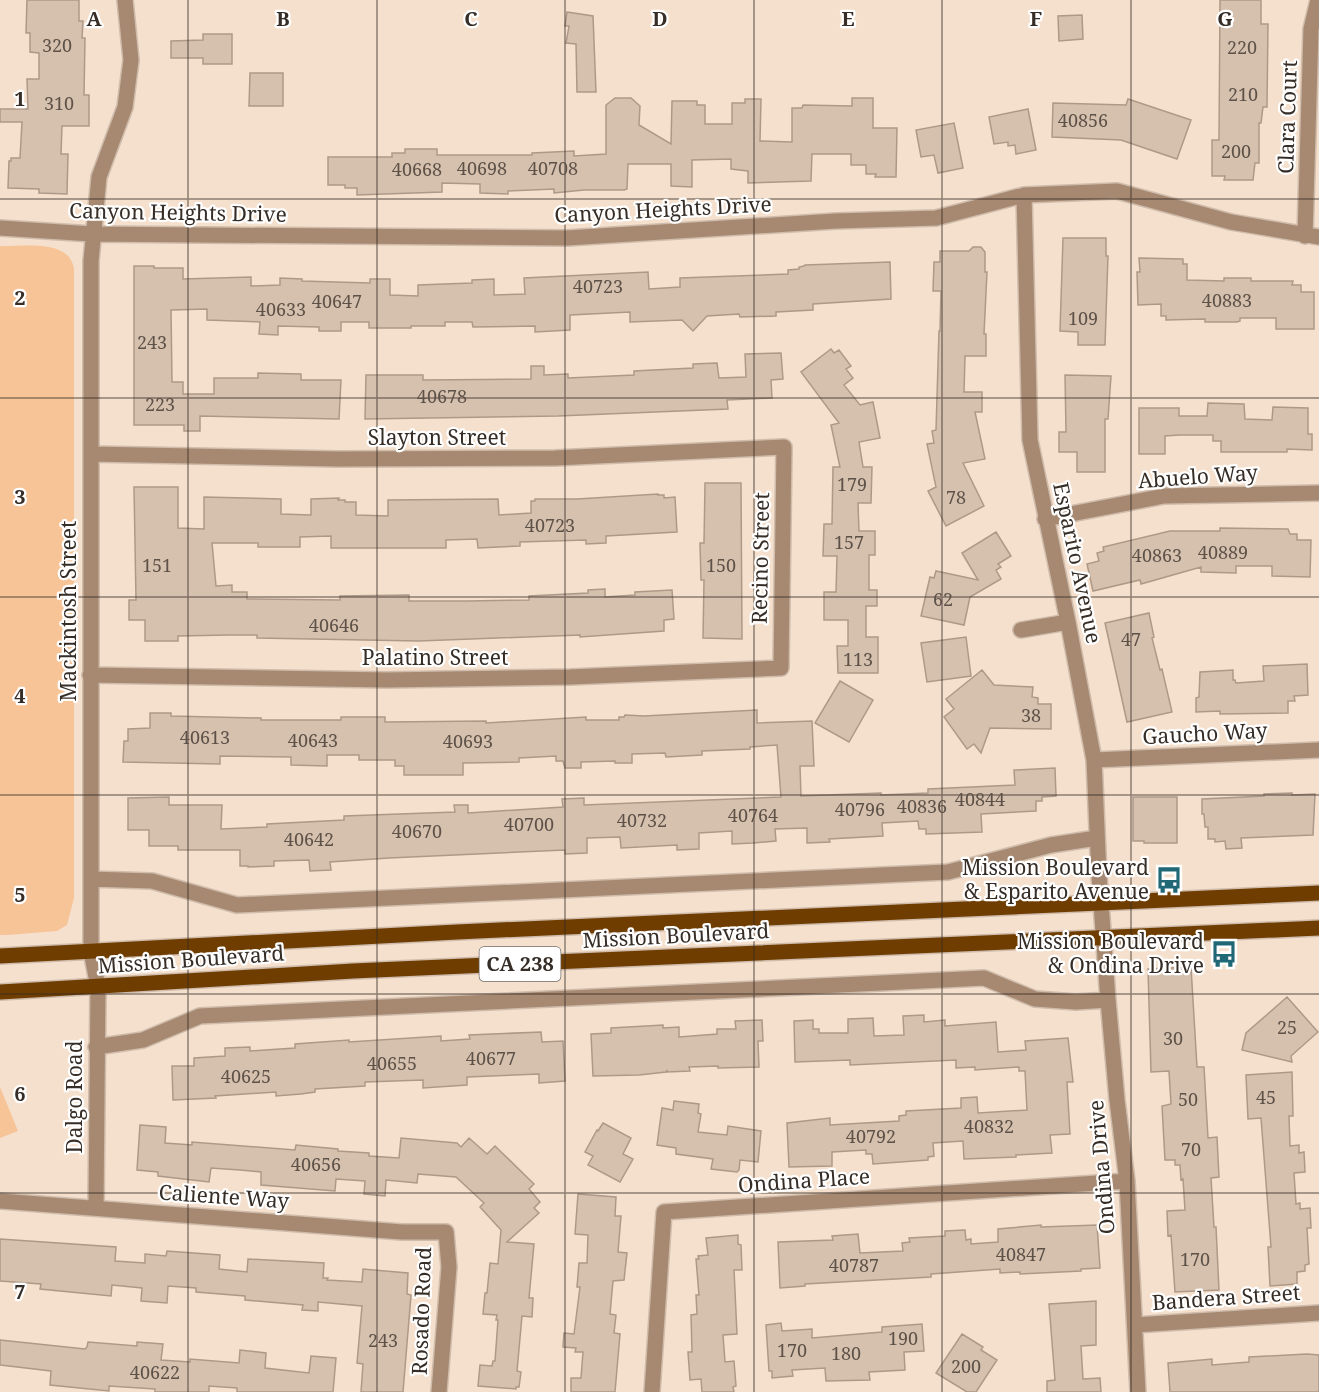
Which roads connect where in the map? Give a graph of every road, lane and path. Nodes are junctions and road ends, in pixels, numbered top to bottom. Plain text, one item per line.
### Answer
1 (125, 0) edge
2 (1318, 0) edge
3 (1024, 195) junction
4 (0, 228) edge
5 (92, 234) junction
6 (1312, 236) edge
7 (784, 447) joint
8 (91, 454) junction
9 (1319, 493) edge
10 (1046, 519) junction
11 (1068, 622) junction
12 (1021, 630) dead end
13 (781, 668) joint
14 (90, 675) junction
15 (1319, 750) edge
16 (1094, 760) junction
17 (1097, 838) junction
18 (91, 879) junction
19 (1319, 893) edge
20 (1101, 903) junction
21 (1319, 928) edge
22 (1104, 938) junction
23 (91, 951) junction
24 (0, 957) edge
25 (98, 987) junction
26 (0, 992) edge
27 (1108, 1000) junction
28 (96, 1047) junction
29 (1127, 1181) junction
30 (0, 1201) edge
31 (96, 1208) junction
32 (446, 1232) joint
33 (1319, 1313) edge
34 (1135, 1325) junction
35 (439, 1392) edge
36 (652, 1392) edge
37 (1138, 1392) edge

1 - 5 street, Mackintosh Street
2 - 6 street, Clara Court
3 - 5 street, Canyon Heights Drive
3 - 6 street, Canyon Heights Drive
3 - 10 street, Esparito Avenue
4 - 5 street, Canyon Heights Drive
5 - 8 street, Mackintosh Street
7 - 8 street, Slayton Street
7 - 13 street, Recino Street
8 - 14 street, Mackintosh Street
9 - 10 street, Abuelo Way
10 - 11 street, Esparito Avenue
11 - 12 street
11 - 16 street, Esparito Avenue
13 - 14 street, Palatino Street
14 - 18 street, Mackintosh Street
15 - 16 street, Gaucho Way
16 - 17 street, Esparito Avenue
17 - 18 street
17 - 20 street, Esparito Avenue
18 - 23 street, Mackintosh Street
19 - 20 main road, Mission Boulevard / CA 238
20 - 22 street, Esparito Avenue
20 - 23 main road, Mission Boulevard / CA 238
21 - 22 main road, Mission Boulevard / CA 238
22 - 25 main road, Mission Boulevard / CA 238
22 - 27 street, Ondina Drive
23 - 24 main road, Mission Boulevard / CA 238
23 - 25 street, Mackintosh Street
25 - 26 main road, Mission Boulevard / CA 238
25 - 28 street, Dalgo Road
27 - 28 street
27 - 29 street, Ondina Drive
28 - 31 street, Dalgo Road
29 - 34 street, Ondina Drive
29 - 36 street, Ondina Place
30 - 31 street, Caliente Way
31 - 32 street, Caliente Way
32 - 35 street, Rosado Road
33 - 34 street, Bandera Street
34 - 37 street, Ondina Drive

